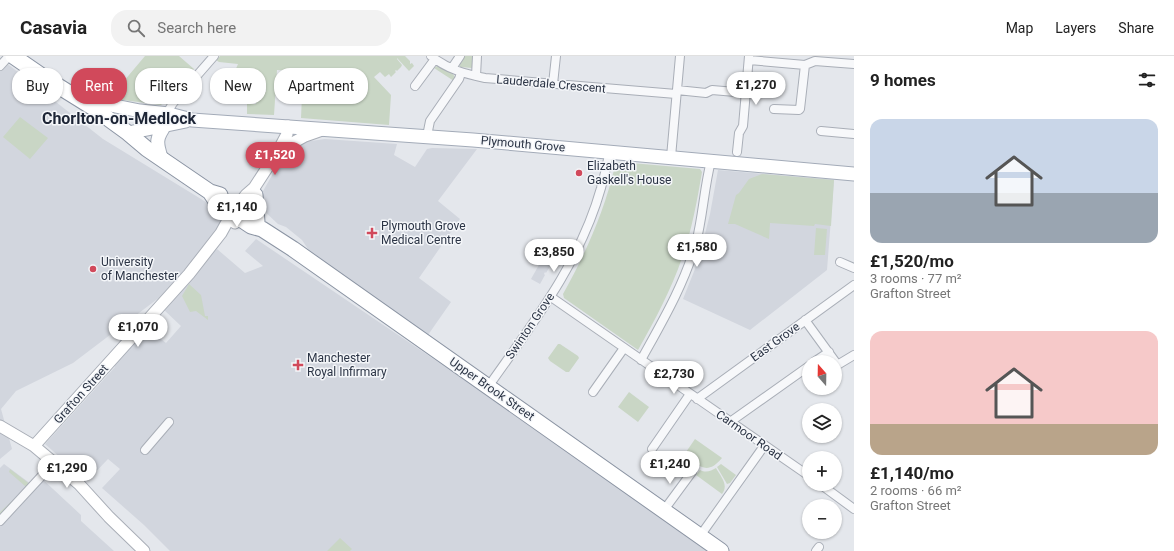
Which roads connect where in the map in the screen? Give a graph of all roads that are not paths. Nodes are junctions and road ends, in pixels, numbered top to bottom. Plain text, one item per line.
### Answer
1 (9, 56) edge
2 (13, 56) edge
3 (214, 56) edge
4 (460, 56) edge
5 (477, 56) edge
6 (556, 56) edge
7 (680, 56) edge
8 (433, 58) edge
9 (749, 58) edge
10 (854, 64) edge
11 (805, 65) junction
12 (0, 66) edge
13 (452, 68) junction
14 (462, 73) junction
15 (476, 76) junction
16 (553, 84) junction
17 (415, 86) dead end
18 (676, 92) junction
19 (747, 93) junction
20 (95, 109) junction
21 (774, 109) dead end
22 (167, 119) junction
23 (288, 126) junction
24 (323, 129) junction
25 (821, 131) dead end
26 (128, 133) junction
27 (854, 134) edge
28 (427, 136) junction
29 (278, 152) junction
30 (609, 152) junction
31 (737, 152) dead end
32 (161, 157) junction
33 (671, 157) junction
34 (711, 161) junction
35 (854, 174) edge
36 (254, 192) junction
37 (238, 212) junction
38 (260, 226) junction
39 (840, 262) dead end
40 (854, 268) edge
41 (854, 285) edge
42 (551, 297) junction
43 (805, 320) junction
44 (624, 348) junction
45 (829, 352) junction
46 (824, 355) edge
47 (854, 355) edge
48 (641, 360) junction
49 (802, 371) edge
50 (488, 386) junction
51 (594, 392) dead end
52 (694, 397) junction
53 (170, 422) dead end
54 (730, 422) junction
55 (0, 426) edge
56 (34, 446) junction
57 (764, 446) junction
58 (652, 449) dead end
59 (145, 450) dead end
60 (49, 468) dead end
61 (802, 471) edge
62 (692, 472) dead end
63 (830, 491) edge
64 (854, 509) edge
65 (664, 510) junction
66 (0, 521) edge
67 (700, 536) junction
68 (144, 551) edge
69 (721, 551) edge

1 - 12 street
2 - 20 highway, Upper Brook Street
3 - 22 street
4 - 13 street
5 - 15 street
6 - 16 street
7 - 18 street
8 - 13 street, Lauderdale Crescent
8 - 17 street
9 - 11 street
9 - 19 street
10 - 11 street
11 - 21 street
13 - 14 street, Lauderdale Crescent
14 - 15 street, Lauderdale Crescent
14 - 28 street
15 - 16 street, Lauderdale Crescent
16 - 18 street, Lauderdale Crescent
18 - 19 street, Lauderdale Crescent
18 - 33 street
19 - 31 street
20 - 22 main road, Plymouth Grove
20 - 26 highway, Upper Brook Street
22 - 23 main road, Plymouth Grove
22 - 26 main road, Plymouth Grove
22 - 32 main road
23 - 24 main road, Plymouth Grove
23 - 29 street, Grafton Street
24 - 28 main road, Plymouth Grove
24 - 29 street
25 - 27 street
26 - 32 highway, Upper Brook Street
28 - 30 main road, Plymouth Grove
29 - 36 street, Grafton Street
30 - 33 main road, Plymouth Grove
30 - 42 street, Swinton Grove
32 - 37 highway, Upper Brook Street
33 - 34 main road, Plymouth Grove
34 - 35 main road, Plymouth Grove
34 - 48 street
36 - 37 street, Grafton Street
36 - 38 highway
37 - 38 highway, Upper Brook Street
37 - 56 street, Grafton Street
38 - 50 highway, Upper Brook Street
39 - 40 street
41 - 43 street, East Grove
42 - 44 street, Carmoor Road
42 - 50 street, Swinton Grove
43 - 45 street
43 - 52 street, East Grove
44 - 48 street, Carmoor Road
44 - 51 street
45 - 46 street
45 - 47 street
48 - 52 street, Carmoor Road
49 - 54 street
50 - 65 highway, Upper Brook Street
52 - 54 street, Carmoor Road
52 - 58 street, East Grove
53 - 59 street
54 - 57 street, Carmoor Road
55 - 56 street
56 - 68 street
57 - 61 street, Carmoor Road
57 - 67 street
60 - 66 street
62 - 65 street
63 - 64 street
65 - 67 highway, Upper Brook Street
67 - 69 highway, Upper Brook Street

